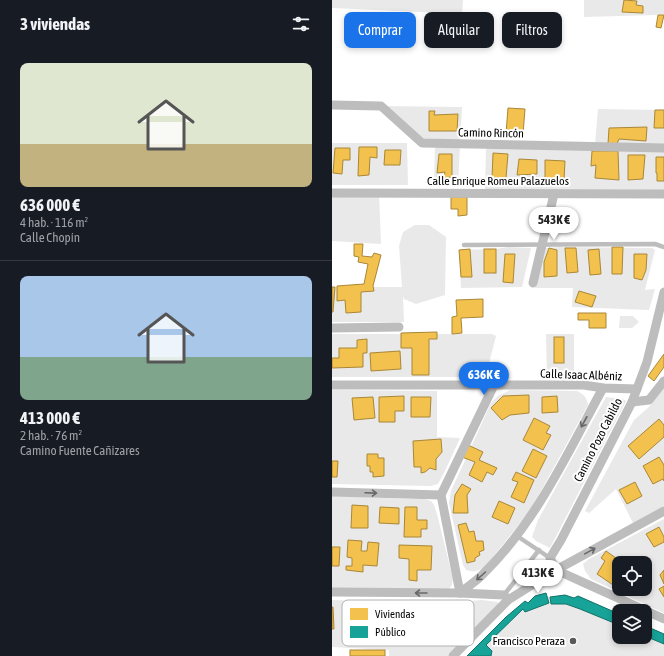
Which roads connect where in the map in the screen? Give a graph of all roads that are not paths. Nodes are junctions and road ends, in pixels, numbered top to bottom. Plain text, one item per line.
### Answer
1 (332, 105) edge
2 (664, 148) edge
3 (332, 193) edge
4 (554, 194) junction
5 (664, 194) edge
6 (542, 244) junction
7 (464, 245) dead end
8 (664, 247) edge
9 (533, 283) dead end
10 (664, 292) edge
11 (398, 327) dead end
12 (332, 328) edge
13 (664, 381) edge
14 (332, 385) edge
15 (494, 385) junction
16 (603, 388) junction
17 (637, 389) junction
18 (632, 402) junction
19 (332, 492) edge
20 (441, 495) junction
21 (664, 511) edge
22 (517, 536) junction
23 (540, 550) junction
24 (550, 558) junction
25 (556, 570) junction
26 (332, 592) edge
27 (460, 593) junction
28 (506, 598) junction
29 (664, 619) edge
30 (474, 633) edge
31 (462, 646) edge
32 (453, 656) edge

1 - 2 street, Camino Rincón
3 - 4 street, Calle Enrique Romeu Palazuelos
4 - 5 street, Calle Enrique Romeu Palazuelos
4 - 6 street
6 - 7 lane
6 - 8 lane
6 - 9 street
10 - 17 street, Camino Pozo Cabildo
11 - 12 street
13 - 18 street
14 - 15 street, Calle Isaac Albéniz
15 - 16 street, Calle Isaac Albéniz
15 - 20 street
16 - 17 street, Calle Isaac Albéniz
16 -> 22 street
17 - 18 street, Camino Pozo Cabildo
18 - 24 street, Camino Pozo Cabildo
19 -> 20 street
20 - 27 street
25 -> 21 street
22 - 23 lane
22 -> 27 street
23 - 24 lane
23 - 28 lane
24 - 25 street
25 - 28 street
25 - 29 street
27 -> 26 street
27 - 28 street
28 - 30 street
31 - 32 street

